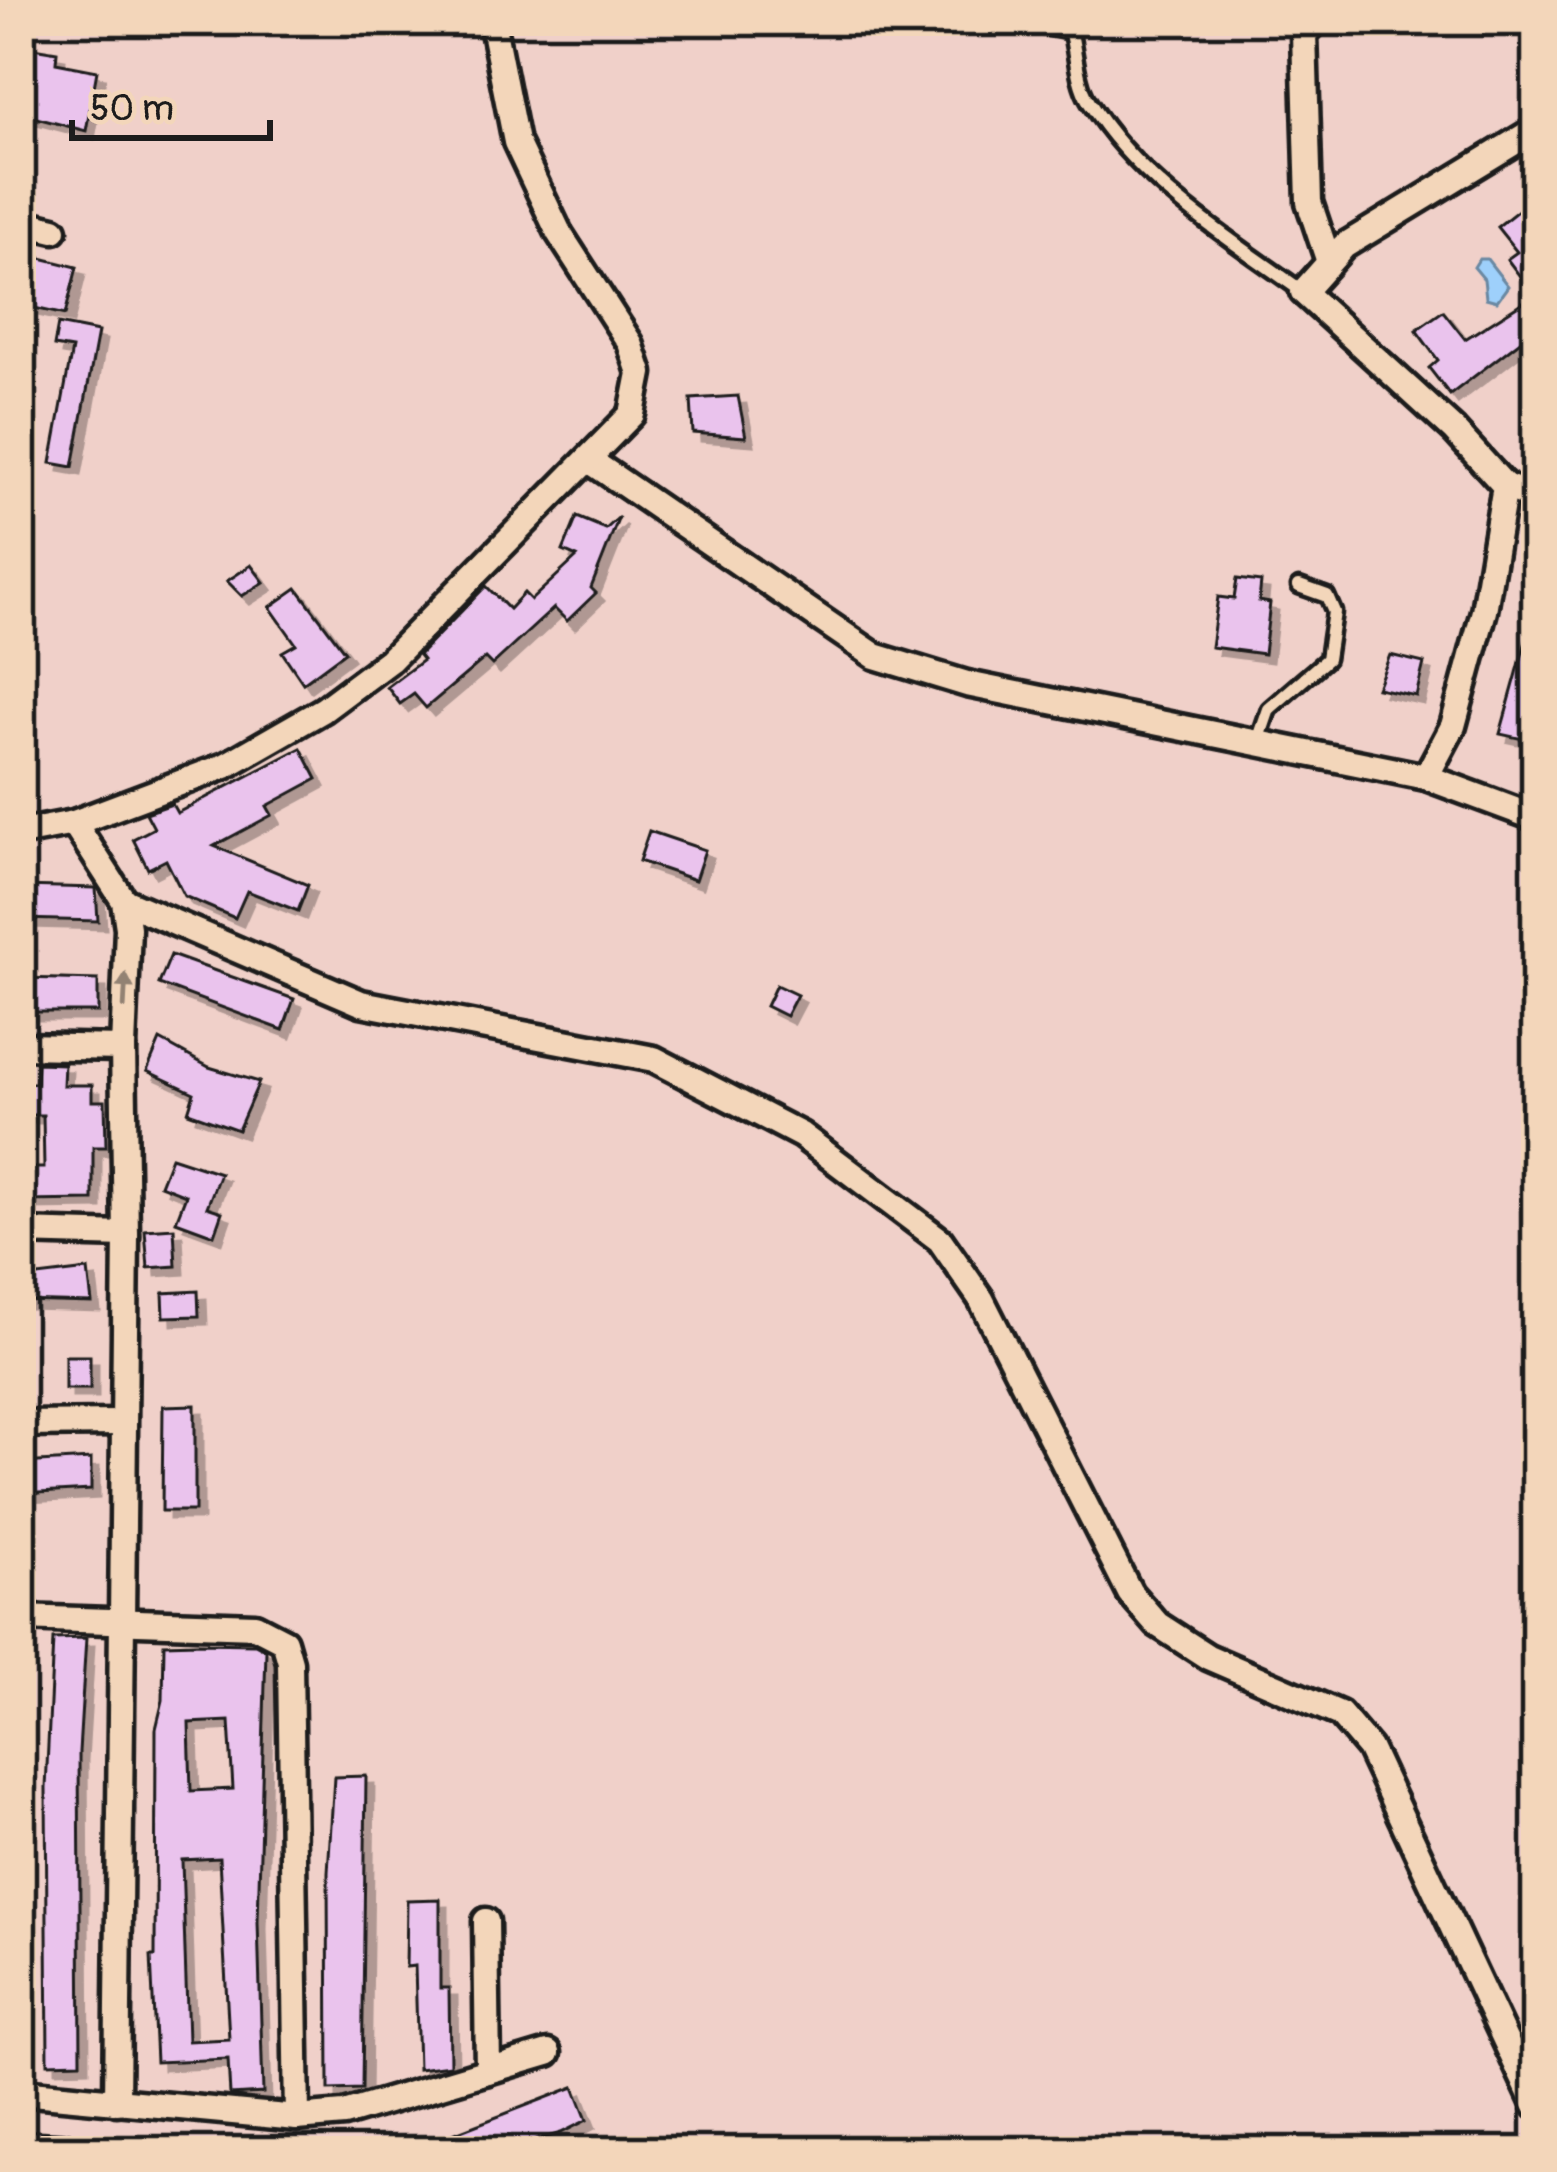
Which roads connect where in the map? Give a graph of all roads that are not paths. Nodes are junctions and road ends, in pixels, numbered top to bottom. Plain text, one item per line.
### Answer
1 (492, 21) edge
2 (1011, 21) edge
3 (1308, 25) edge
4 (1070, 26) edge
5 (1536, 129) edge
6 (21, 222) edge
7 (54, 230) dead end
8 (1330, 262) junction
9 (1304, 292) junction
10 (589, 460) junction
11 (1505, 486) junction
12 (1536, 498) edge
13 (1299, 586) dead end
14 (1257, 744) junction
15 (1426, 777) junction
16 (1536, 818) edge
17 (74, 823) junction
18 (21, 833) edge
19 (124, 901) junction
20 (21, 1046) edge
21 (123, 1048) junction
22 (21, 1232) edge
23 (126, 1235) junction
24 (21, 1424) edge
25 (120, 1424) junction
26 (21, 1618) edge
27 (122, 1618) junction
28 (486, 1921) dead end
29 (548, 2054) dead end
30 (488, 2071) junction
31 (21, 2092) edge
32 (117, 2102) junction
33 (1536, 2106) edge
34 (298, 2118) junction

1 - 10 street
2 - 4 lane
3 - 8 street
4 - 9 lane
5 - 8 street
6 - 7 street
8 - 9 street
9 - 11 street
10 - 14 street
10 - 17 street
11 - 12 street
11 - 15 street
13 - 14 lane
14 - 15 street
15 - 16 street
17 - 18 street
17 - 19 street
21 -> 19 street
19 - 33 street
20 - 21 street
21 - 23 street
22 - 23 street
23 - 25 street
24 - 25 street
25 - 27 street
26 - 27 street
27 - 32 street
27 - 34 street
28 - 30 street
29 - 30 street
30 - 34 street
31 - 32 street
32 - 34 street

